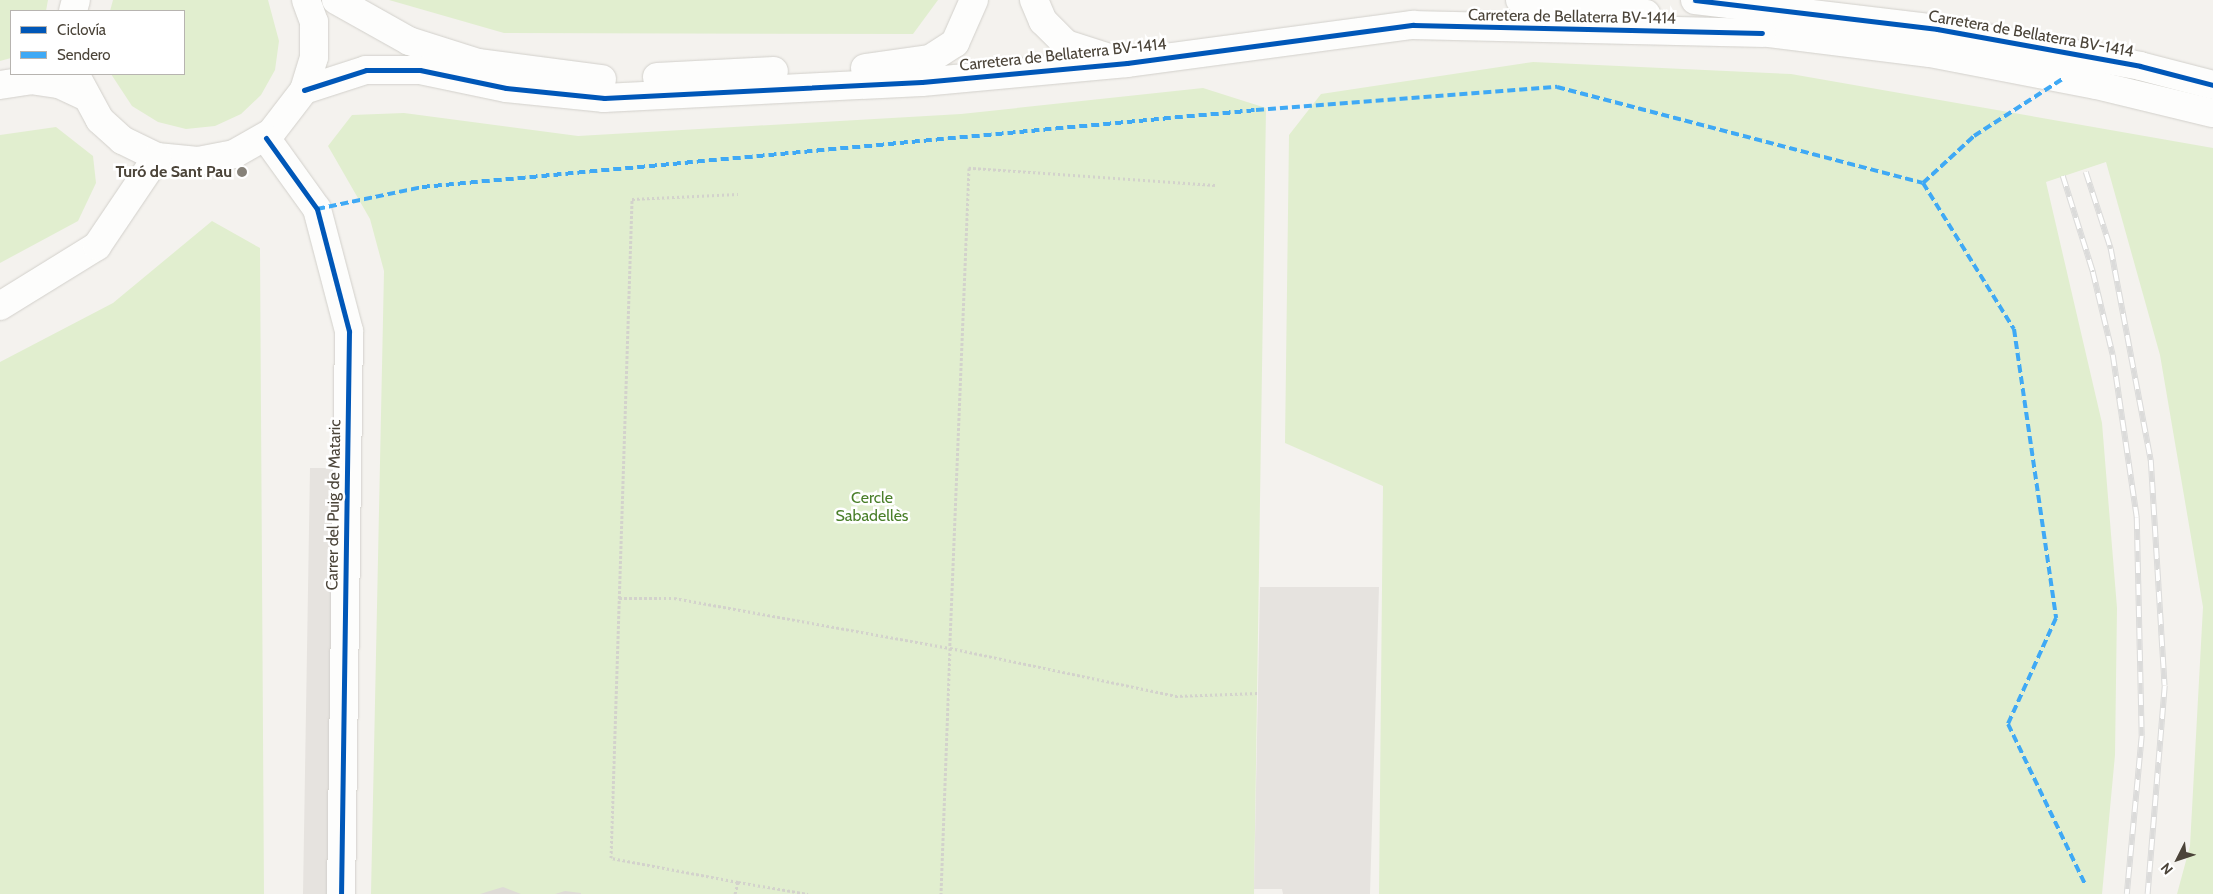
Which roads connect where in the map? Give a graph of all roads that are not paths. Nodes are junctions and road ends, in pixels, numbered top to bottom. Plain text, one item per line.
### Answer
1 (306, 0) edge
2 (336, 0) edge
3 (974, 0) edge
4 (1034, 0) edge
5 (1520, 0) edge
6 (1695, 0) edge
7 (1762, 34) junction
8 (1127, 63) junction
9 (926, 70) junction
10 (79, 85) edge
11 (2213, 85) edge
12 (0, 86) edge
13 (304, 90) junction
14 (2213, 113) edge
15 (266, 138) junction
16 (157, 156) junction
17 (0, 306) edge
18 (341, 894) edge

1 - 13 street
2 - 9 street, Carretera de Bellaterra BV-1414
3 - 9 street, Carretera de Bellaterra BV-1414
4 - 8 street, Carretera de Bellaterra BV-1414
5 - 7 street, Carretera de Bellaterra BV-1414
6 - 11 street, Carretera de Bellaterra BV-1414
7 - 8 street, Carretera de Bellaterra BV-1414
7 - 14 street
8 - 9 street, Carretera de Bellaterra BV-1414
9 - 13 street, Carretera de Bellaterra BV-1414
10 - 12 street
10 - 16 street
13 - 15 street
15 - 16 street
15 - 18 street, Carrer del Puig de Mataric
16 - 17 street

